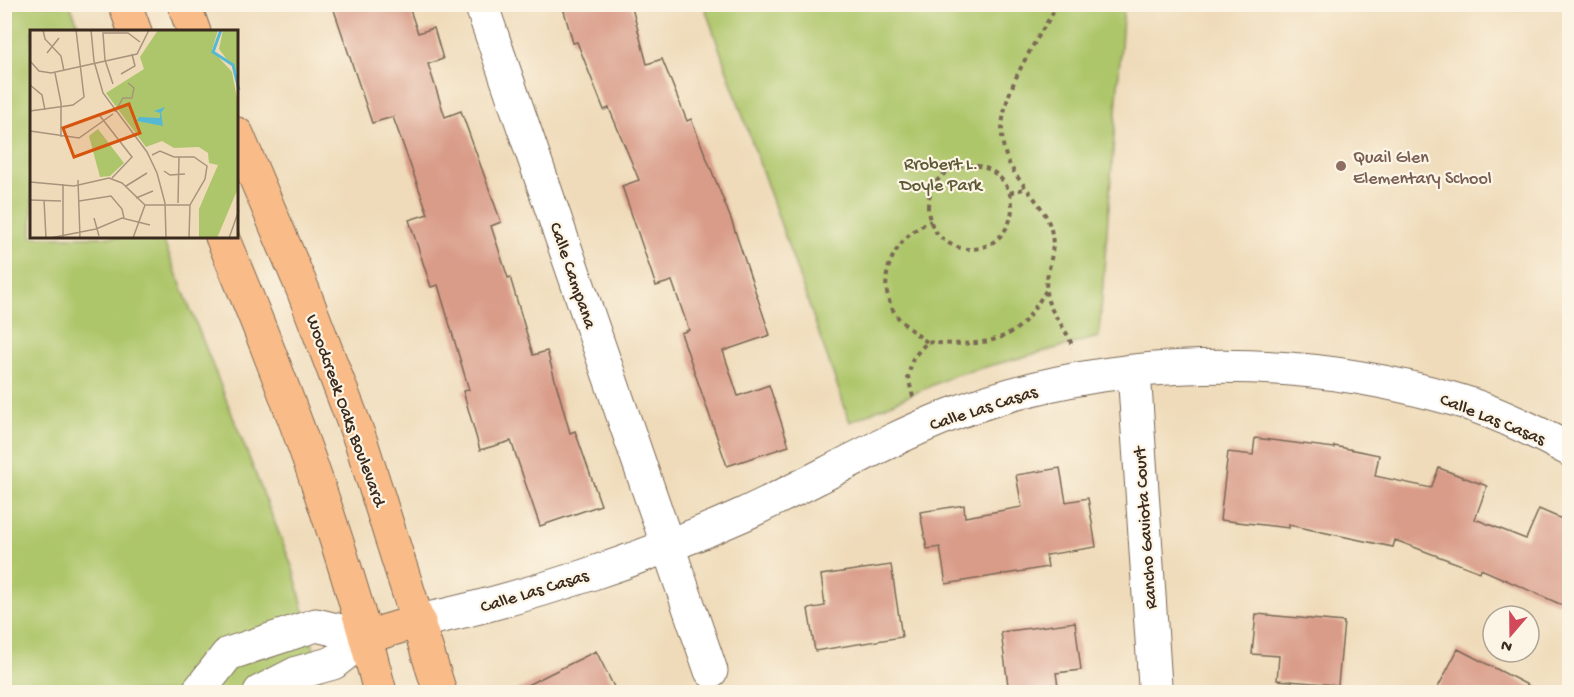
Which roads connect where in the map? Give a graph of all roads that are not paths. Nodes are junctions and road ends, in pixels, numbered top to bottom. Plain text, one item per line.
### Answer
1 (125, 4) edge
2 (184, 4) edge
3 (481, 4) edge
4 (134, 30) edge
5 (193, 30) edge
6 (238, 136) edge
7 (222, 238) edge
8 (1134, 371) junction
9 (1569, 450) edge
10 (668, 546) junction
11 (419, 621) junction
12 (366, 637) junction
13 (711, 671) dead end
14 (1155, 686) dead end
15 (198, 693) edge
16 (260, 693) edge
17 (380, 693) edge
18 (440, 693) edge

1 - 4 main road
2 - 5 main road
3 - 10 street, Calle Campana
6 - 11 main road, Woodcreek Oaks Boulevard
7 - 12 main road
8 - 9 street, Calle Las Casas
8 - 10 street, Calle Las Casas
8 - 14 street, Rancho Gaviota Court
10 - 11 street, Calle Las Casas
10 - 13 street, Calle Campana
11 - 12 main road
11 - 18 main road, Woodcreek Oaks Boulevard
12 - 15 street
12 - 16 street
12 - 17 main road

